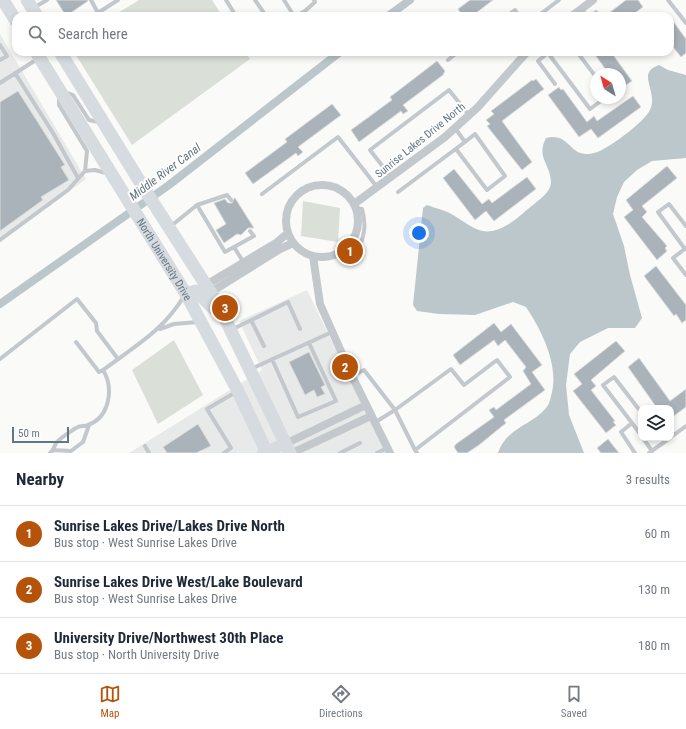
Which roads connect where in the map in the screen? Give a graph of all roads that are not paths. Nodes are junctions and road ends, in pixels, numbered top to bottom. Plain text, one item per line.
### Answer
1 (3, 0) edge
2 (47, 0) edge
3 (91, 0) edge
4 (118, 0) edge
5 (226, 0) edge
6 (255, 0) edge
7 (284, 0) edge
8 (314, 0) edge
9 (559, 0) edge
10 (594, 0) edge
11 (668, 0) edge
12 (32, 8) edge
13 (98, 12) joint
14 (234, 12) edge
15 (263, 12) edge
16 (292, 12) edge
17 (303, 12) edge
18 (543, 12) edge
19 (585, 12) edge
20 (12, 15) edge
21 (686, 23) edge
22 (0, 45) edge
23 (36, 56) edge
24 (38, 56) edge
25 (62, 56) edge
26 (453, 56) edge
27 (523, 56) edge
28 (545, 56) edge
29 (551, 56) edge
30 (580, 56) edge
31 (0, 60) edge
32 (448, 60) dead end
33 (590, 69) edge
34 (15, 73) junction
35 (0, 83) edge
36 (555, 84) dead end
37 (59, 90) junction
38 (597, 104) edge
39 (469, 115) junction
40 (104, 123) junction
41 (454, 128) junction
42 (465, 142) junction
43 (456, 148) junction
44 (85, 171) junction
45 (114, 177) junction
46 (391, 177) junction
47 (78, 178) junction
48 (378, 187) junction
49 (398, 192) dead end
50 (262, 194) dead end
51 (231, 200) dead end
52 (197, 206) junction
53 (355, 206) junction
54 (686, 226) edge
55 (169, 227) junction
56 (250, 230) dead end
57 (288, 233) junction
58 (0, 240) edge
59 (293, 243) junction
60 (234, 247) junction
61 (686, 248) edge
62 (313, 256) junction
63 (244, 263) junction
64 (686, 275) edge
65 (208, 288) junction
66 (186, 294) junction
67 (251, 320) junction
68 (201, 322) junction
69 (229, 326) junction
70 (300, 329) dead end
71 (157, 330) junction
72 (332, 332) junction
73 (76, 342) dead end
74 (309, 343) junction
75 (264, 346) dead end
76 (0, 359) edge
77 (118, 359) junction
78 (272, 359) junction
79 (250, 369) junction
80 (103, 370) junction
81 (352, 376) junction
82 (238, 391) junction
83 (366, 405) junction
84 (638, 408) edge
85 (395, 410) junction
86 (373, 419) junction
87 (632, 423) junction
88 (89, 425) junction
89 (686, 426) edge
90 (638, 431) edge
91 (674, 435) edge
92 (644, 441) edge
93 (662, 441) edge
94 (360, 443) dead end
95 (145, 446) dead end
96 (289, 450) edge
97 (388, 450) edge
98 (416, 451) edge
99 (52, 452) edge
100 (266, 452) edge
101 (650, 452) edge
102 (149, 453) edge
103 (224, 453) edge
104 (340, 453) edge
105 (377, 453) edge
106 (635, 453) edge

1 - 20 main road
2 - 12 lane
3 - 13 lane
4 - 13 lane
5 - 14 lane
6 - 15 lane
7 - 16 lane
8 - 17 lane
9 - 18 lane
10 - 19 street
11 - 21 lane
22 - 31 lane
23 - 34 lane
24 - 37 main road, North University Drive
25 - 40 main road, North University Drive
26 - 32 lane
27 - 39 street, Sunrise Lakes Drive North
28 - 36 lane
29 - 38 lane
30 - 33 lane
34 - 35 lane
34 - 47 lane
37 - 40 lane
37 - 44 lane
37 - 45 main road, North University Drive
39 - 41 street, Sunrise Lakes Drive North
39 - 46 lane
40 - 55 main road, North University Drive
41 - 42 lane
41 - 46 street, Sunrise Lakes Drive North
42 - 43 lane
42 - 43 lane
43 - 49 lane
44 - 45 lane
44 - 47 lane
45 - 66 main road, North University Drive
46 - 48 street, Sunrise Lakes Drive North
47 - 58 lane
48 - 50 lane
48 - 53 street, Sunrise Lakes Drive North
51 - 52 lane
52 - 55 lane
52 - 60 lane
53 - 57 street
53 - 62 street
54 - 61 lane
55 - 65 main road, North University Drive
56 - 60 lane
57 - 59 street
57 - 63 street
59 - 62 street
59 - 65 street
60 - 63 lane
61 - 64 lane
62 - 72 street
63 - 65 street
65 - 69 main road, North University Drive
66 - 68 main road, North University Drive
66 - 69 main road
66 - 71 lane
67 - 69 lane
67 - 70 lane
67 - 75 lane
68 - 71 lane
68 - 82 main road, North University Drive
69 - 79 main road, North University Drive
71 - 77 lane
72 - 74 lane
72 - 81 street
73 - 80 lane
74 - 78 lane
74 - 78 lane
76 - 77 lane
77 - 80 lane
78 - 79 lane
79 - 96 main road, North University Drive
80 - 88 lane
81 - 83 street
81 - 85 lane
82 - 100 main road, North University Drive
82 - 103 lane
83 - 86 street
83 - 96 street
84 - 87 lane
85 - 86 lane
85 - 98 lane
85 - 98 lane
86 - 96 street
86 - 97 street
87 - 90 lane
87 - 106 lane
88 - 99 lane
88 - 99 lane
89 - 91 lane
92 - 101 lane
93 - 101 lane
94 - 104 lane
95 - 102 lane
96 - 100 street
97 - 105 lane

